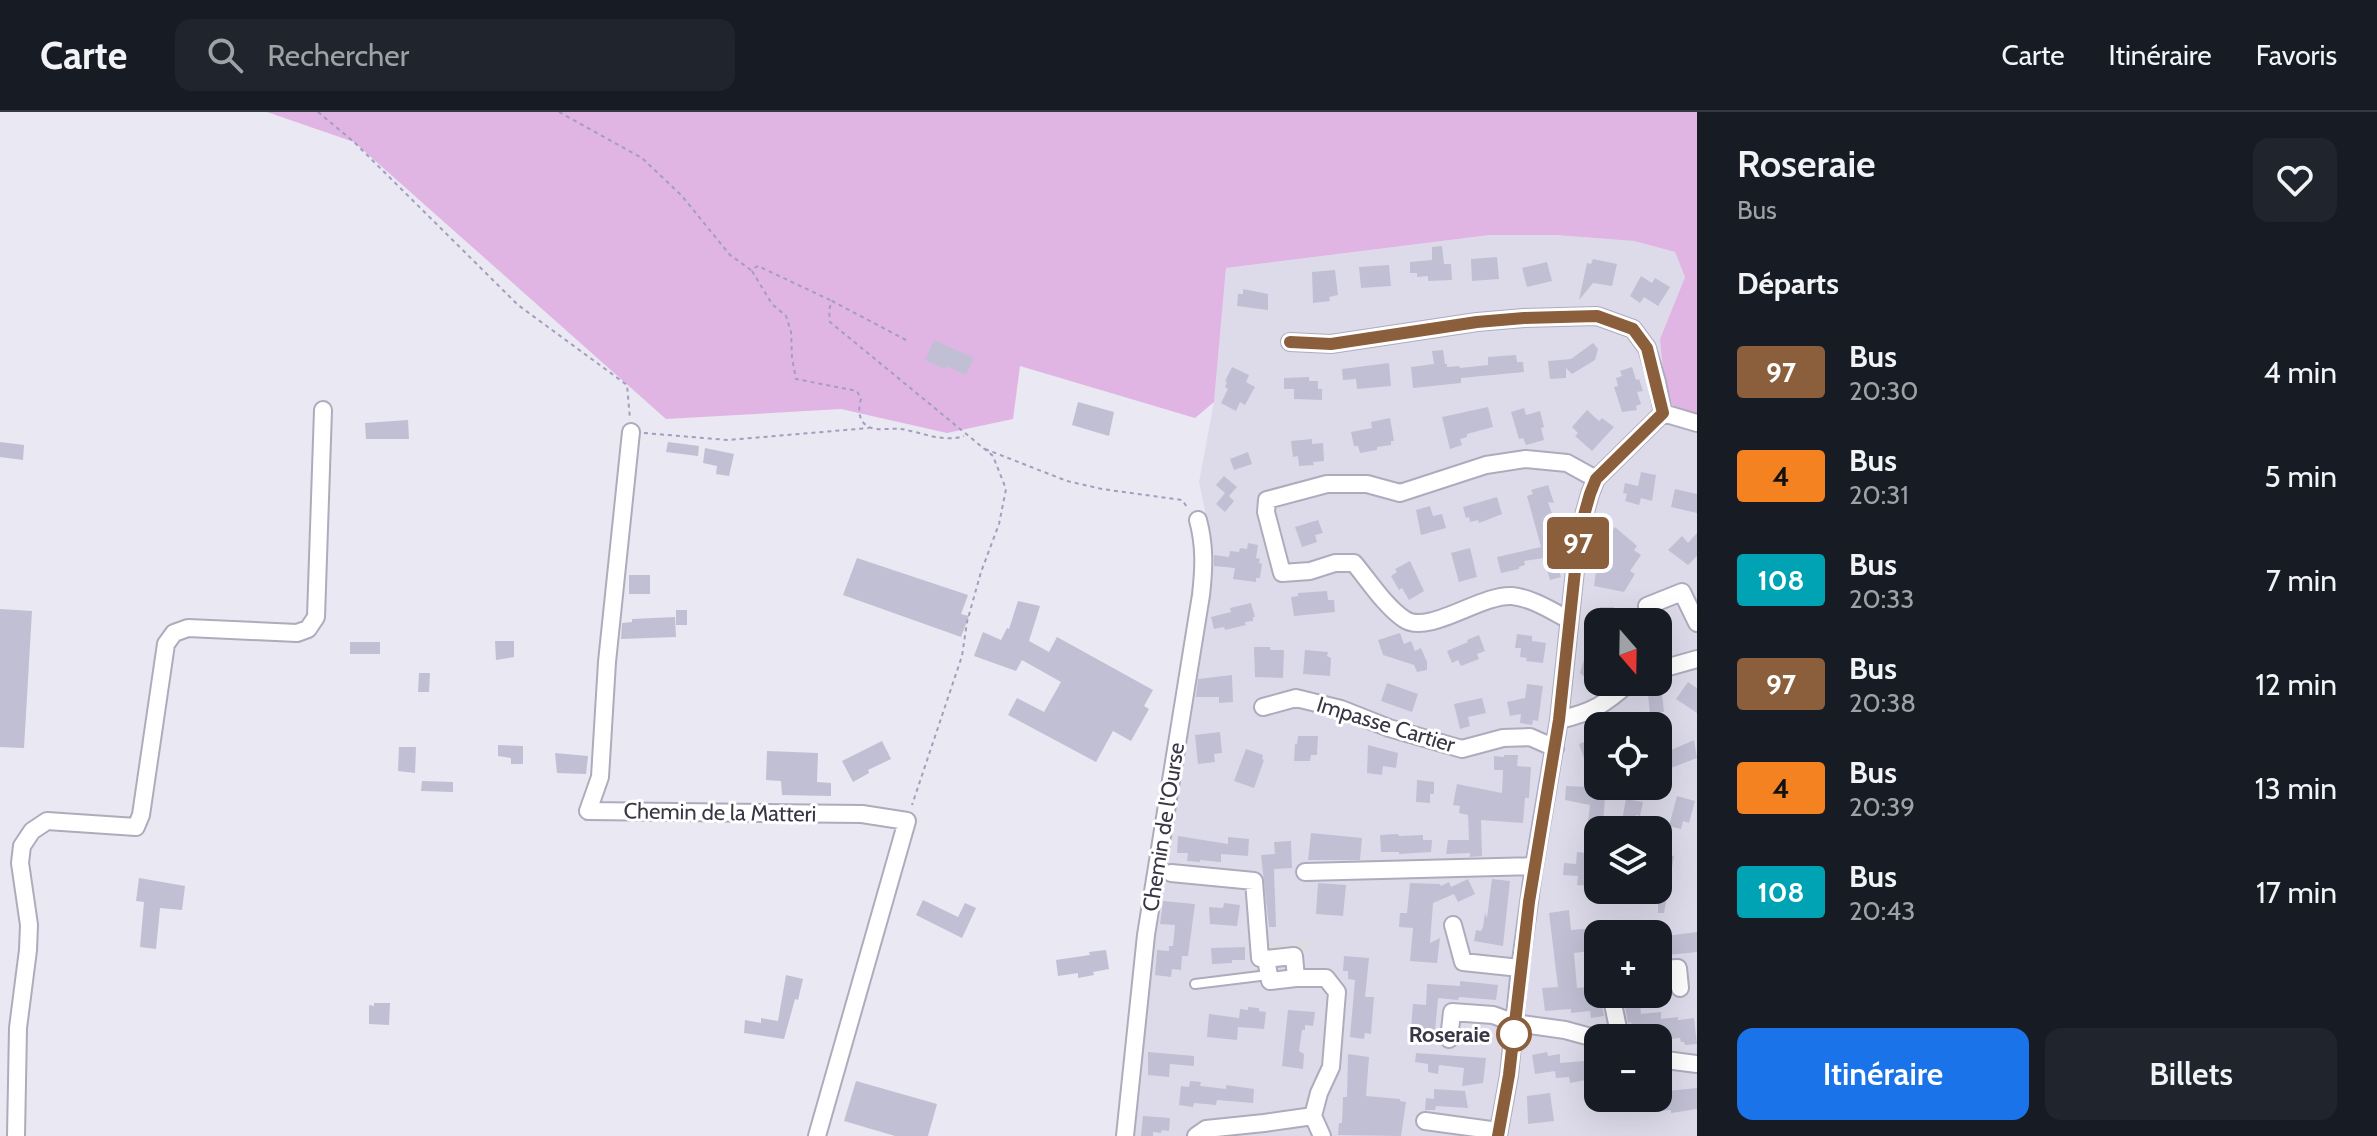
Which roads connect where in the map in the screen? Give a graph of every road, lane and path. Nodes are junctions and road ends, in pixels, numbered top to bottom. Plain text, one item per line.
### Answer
1 (318, 112) edge
2 (559, 112) edge
3 (751, 270) junction
4 (832, 301) junction
5 (906, 340) dead end
6 (1290, 342) dead end
7 (323, 410) dead end
8 (1663, 413) junction
9 (1697, 423) edge
10 (869, 428) junction
11 (631, 432) junction
12 (966, 435) junction
13 (982, 448) junction
14 (1596, 479) junction
15 (1198, 520) joint
16 (1647, 606) dead end
17 (1569, 620) junction
18 (1697, 623) edge
19 (1697, 659) edge
20 (1672, 666) edge
21 (1614, 696) edge
22 (1263, 707) dead end
23 (1559, 720) junction
24 (1555, 748) junction
25 (907, 821) junction
26 (1534, 866) junction
27 (1305, 872) dead end
28 (1171, 873) dead end
29 (1453, 925) dead end
30 (1267, 967) junction
31 (1520, 968) junction
32 (1672, 968) edge
33 (1195, 984) dead end
34 (1680, 988) dead end
35 (1515, 1023) junction
36 (1584, 1035) edge
37 (1449, 1039) dead end
38 (1672, 1061) edge
39 (1697, 1064) edge
40 (1313, 1116) junction
41 (1425, 1121) dead end
42 (1498, 1133) edge
43 (16, 1136) edge
44 (817, 1136) edge
45 (1125, 1136) edge
46 (1196, 1136) edge
47 (1322, 1136) edge

1 - 11 path
2 - 3 path
3 - 4 path
3 - 10 path
4 - 5 path
4 - 12 path
6 - 8 street
7 - 43 street
8 - 9 street
8 - 14 street
10 - 11 path
10 - 12 path
11 - 25 street, Chemin de la Matteri
12 - 13 path
13 - 15 path
13 - 25 path
14 - 17 street
14 - 17 street
15 - 45 street, Chemin de l'Ourse
16 - 18 street
17 - 23 street
19 - 20 street
21 - 23 street
22 - 24 street, Impasse Cartier
23 - 24 street
24 - 26 street
25 - 44 street
26 - 27 street
26 - 31 street
28 - 30 street
29 - 31 street
30 - 33 lane
30 - 40 street
31 - 35 street
32 - 34 street
35 - 36 street
35 - 37 street
35 - 42 street
38 - 39 street
40 - 46 street
40 - 47 street
41 - 42 street

